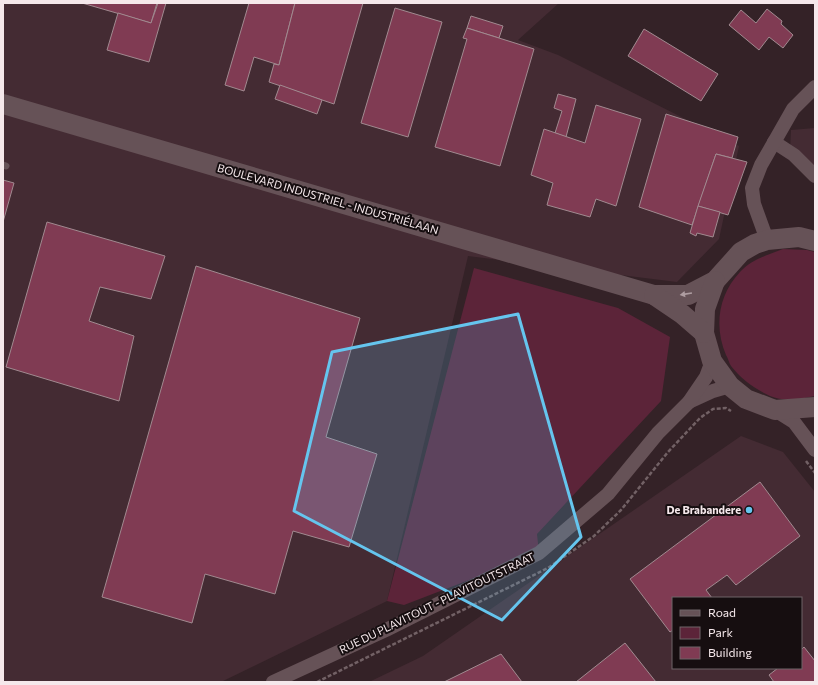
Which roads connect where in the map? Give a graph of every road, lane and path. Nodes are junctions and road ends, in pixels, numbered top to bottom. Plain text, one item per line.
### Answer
1 (815, 87) edge
2 (3, 104) edge
3 (774, 142) junction
4 (815, 176) edge
5 (768, 240) junction
6 (815, 241) edge
7 (715, 281) junction
8 (654, 295) junction
9 (704, 333) junction
10 (712, 361) junction
11 (730, 386) junction
12 (689, 402) junction
13 (815, 407) edge
14 (775, 410) junction
15 (737, 413) dead end
16 (700, 418) dead end
17 (815, 450) edge
18 (273, 682) edge

1 - 3 street
2 - 8 main road, BOULEVARD INDUSTRIEL - INDUSTRIÉLAAN
3 - 4 street
3 - 5 street
5 - 6 main road, BOULEVARD INDUSTRIEL - INDUSTRIÉLAAN
5 - 7 main road, BOULEVARD INDUSTRIEL - INDUSTRIÉLAAN
7 -> 8 main road, BOULEVARD INDUSTRIEL - INDUSTRIÉLAAN
7 - 9 main road, BOULEVARD INDUSTRIEL - INDUSTRIÉLAAN
8 - 9 main road, BOULEVARD INDUSTRIEL - INDUSTRIÉLAAN
9 - 10 main road, BOULEVARD INDUSTRIEL - INDUSTRIÉLAAN
10 - 11 main road, BOULEVARD INDUSTRIEL - INDUSTRIÉLAAN
10 - 12 street, RUE DU PLAVITOUT - PLAVITOUTSTRAAT
11 - 12 street, RUE DU PLAVITOUT - PLAVITOUTSTRAAT
11 - 14 main road, BOULEVARD INDUSTRIEL - INDUSTRIÉLAAN
12 - 18 street, RUE DU PLAVITOUT - PLAVITOUTSTRAAT
13 - 14 main road, BOULEVARD INDUSTRIEL - INDUSTRIÉLAAN
14 - 17 street
15 - 16 path

